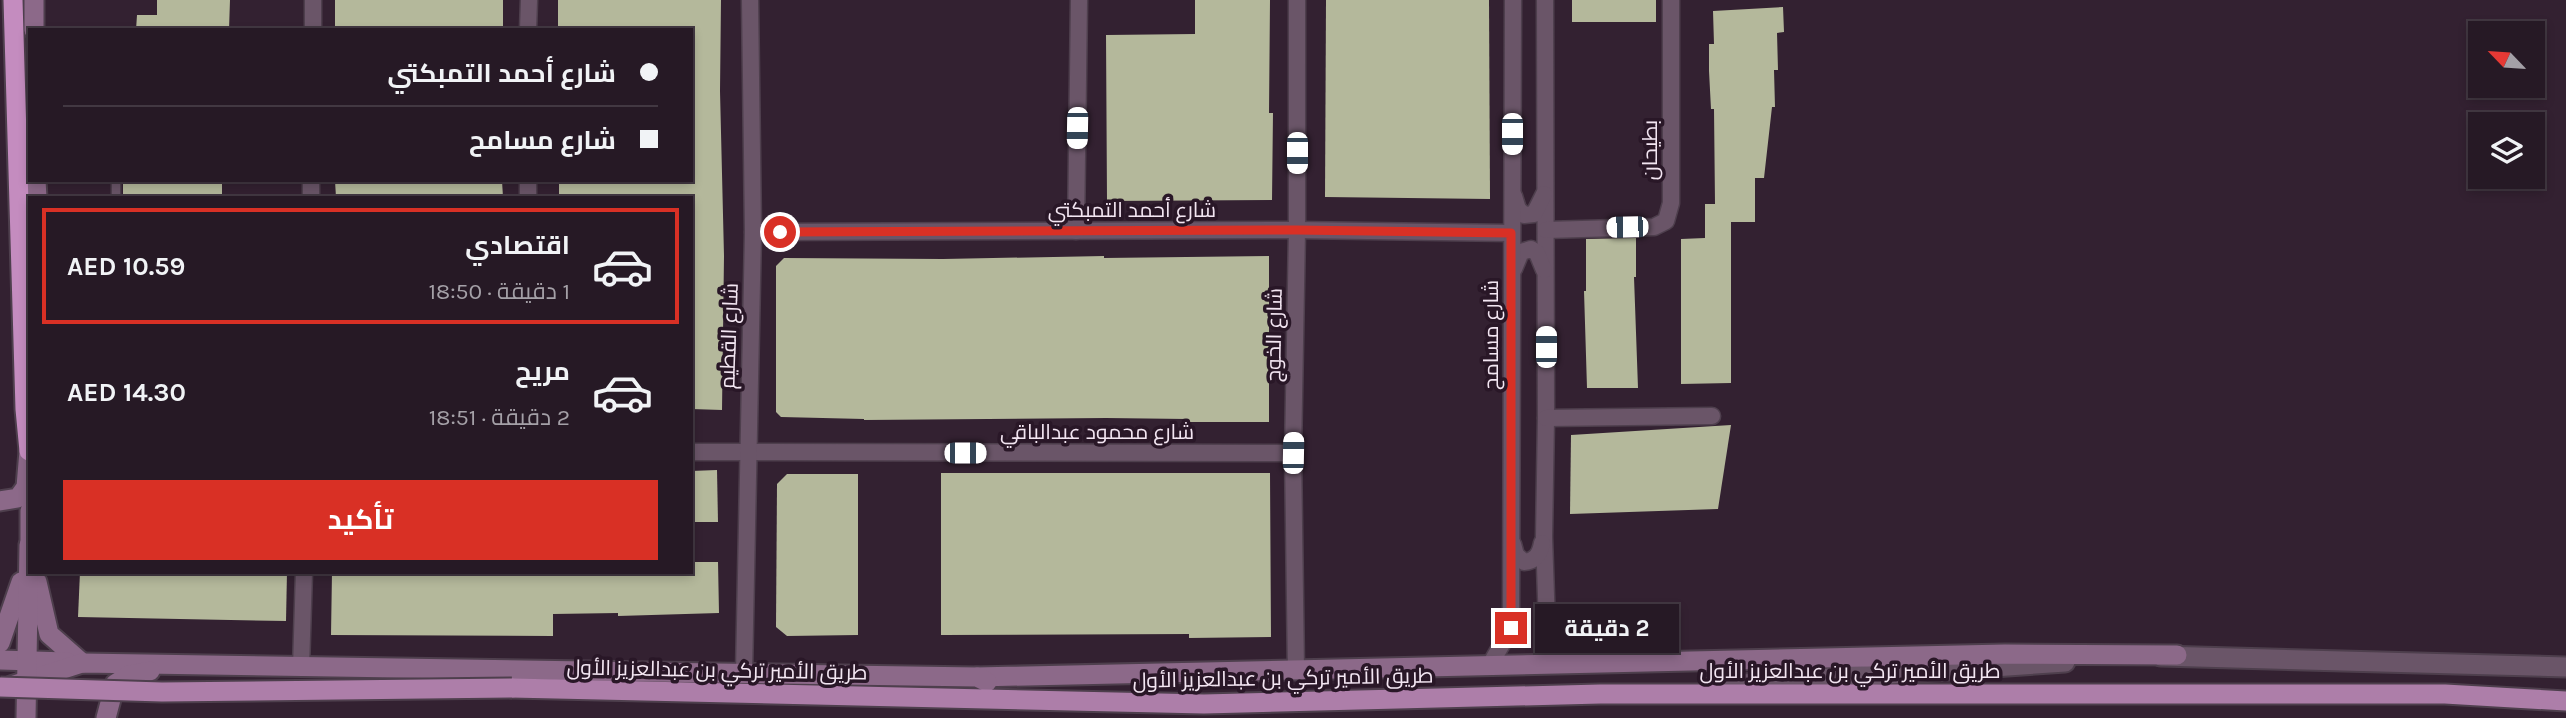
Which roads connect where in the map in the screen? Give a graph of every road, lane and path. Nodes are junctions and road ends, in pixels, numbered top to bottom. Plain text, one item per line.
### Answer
1 (13, 0) edge
2 (34, 0) edge
3 (313, 0) edge
4 (528, 0) edge
5 (750, 0) edge
6 (1079, 0) edge
7 (1297, 0) edge
8 (1513, 0) edge
9 (1545, 0) edge
10 (1671, 0) edge
11 (34, 28) edge
12 (313, 28) edge
13 (528, 28) edge
14 (1512, 187) junction
15 (1545, 191) junction
16 (1297, 230) junction
17 (1546, 230) junction
18 (1076, 231) junction
19 (753, 232) junction
20 (1511, 233) junction
21 (1511, 276) junction
22 (1546, 276) junction
23 (1712, 416) dead end
24 (1546, 418) junction
25 (28, 434) edge
26 (693, 452) edge
27 (747, 453) junction
28 (1293, 453) junction
29 (28, 468) edge
30 (0, 501) edge
31 (1544, 537) junction
32 (1512, 542) junction
33 (28, 554) edge
34 (29, 574) edge
35 (35, 574) edge
36 (304, 574) edge
37 (0, 643) edge
38 (2177, 654) junction
39 (0, 660) edge
40 (26, 661) junction
41 (82, 663) junction
42 (186, 664) junction
43 (1490, 665) junction
44 (1563, 665) junction
45 (301, 667) junction
46 (2566, 667) edge
47 (1296, 671) junction
48 (744, 673) junction
49 (977, 677) junction
50 (26, 681) junction
51 (0, 688) edge
52 (1600, 694) junction
53 (1024, 700) junction
54 (2566, 701) edge
55 (26, 718) edge
56 (106, 718) edge

1 - 25 highway
2 - 11 main road
3 - 12 street
4 - 13 street
5 - 19 street, شارع القطيم
6 - 18 street
7 - 16 street, شارع الخوج
8 - 14 street, شارع مسامح
9 - 15 street
10 - 17 street, بطيحان
14 - 15 street
14 - 20 street, شارع مسامح
15 - 17 street
16 - 18 street, شارع أحمد التمبكتي
16 - 20 street, شارع أحمد التمبكتي
16 - 28 street, شارع الخوج
17 - 22 street
18 - 19 street, شارع أحمد التمبكتي
19 - 27 street, شارع القطيم
20 - 21 street, شارع مسامح
21 - 22 street
21 - 32 street, شارع مسامح
22 - 24 street
23 - 24 street
24 - 31 street
26 - 27 street, شارع محمود عبدالباقي
27 - 28 street, شارع محمود عبدالباقي
27 - 48 street, شارع القطيم
28 - 47 street, شارع الخوج
29 - 30 main road
31 - 32 street
31 - 44 street
32 - 43 street, شارع مسامح
33 - 37 main road
34 - 40 main road
35 - 41 main road
36 - 45 street
38 - 44 main road
38 - 46 street
38 - 52 street
39 - 40 main road
40 - 41 main road
40 - 50 main road
41 - 42 main road
41 - 50 main road
42 - 45 main road
42 - 56 main road
43 - 44 main road
43 - 47 main road
45 - 48 main road
47 - 49 main road
48 - 49 main road
49 - 53 main road
50 - 51 main road
50 - 55 main road
51 - 53 main road, طريق الأمير تركي بن عبدالعزيز الأول, bridge
52 - 53 main road, طريق الأمير تركي بن عبدالعزيز الأول
52 - 54 main road, طريق الأمير تركي بن عبدالعزيز الأول

